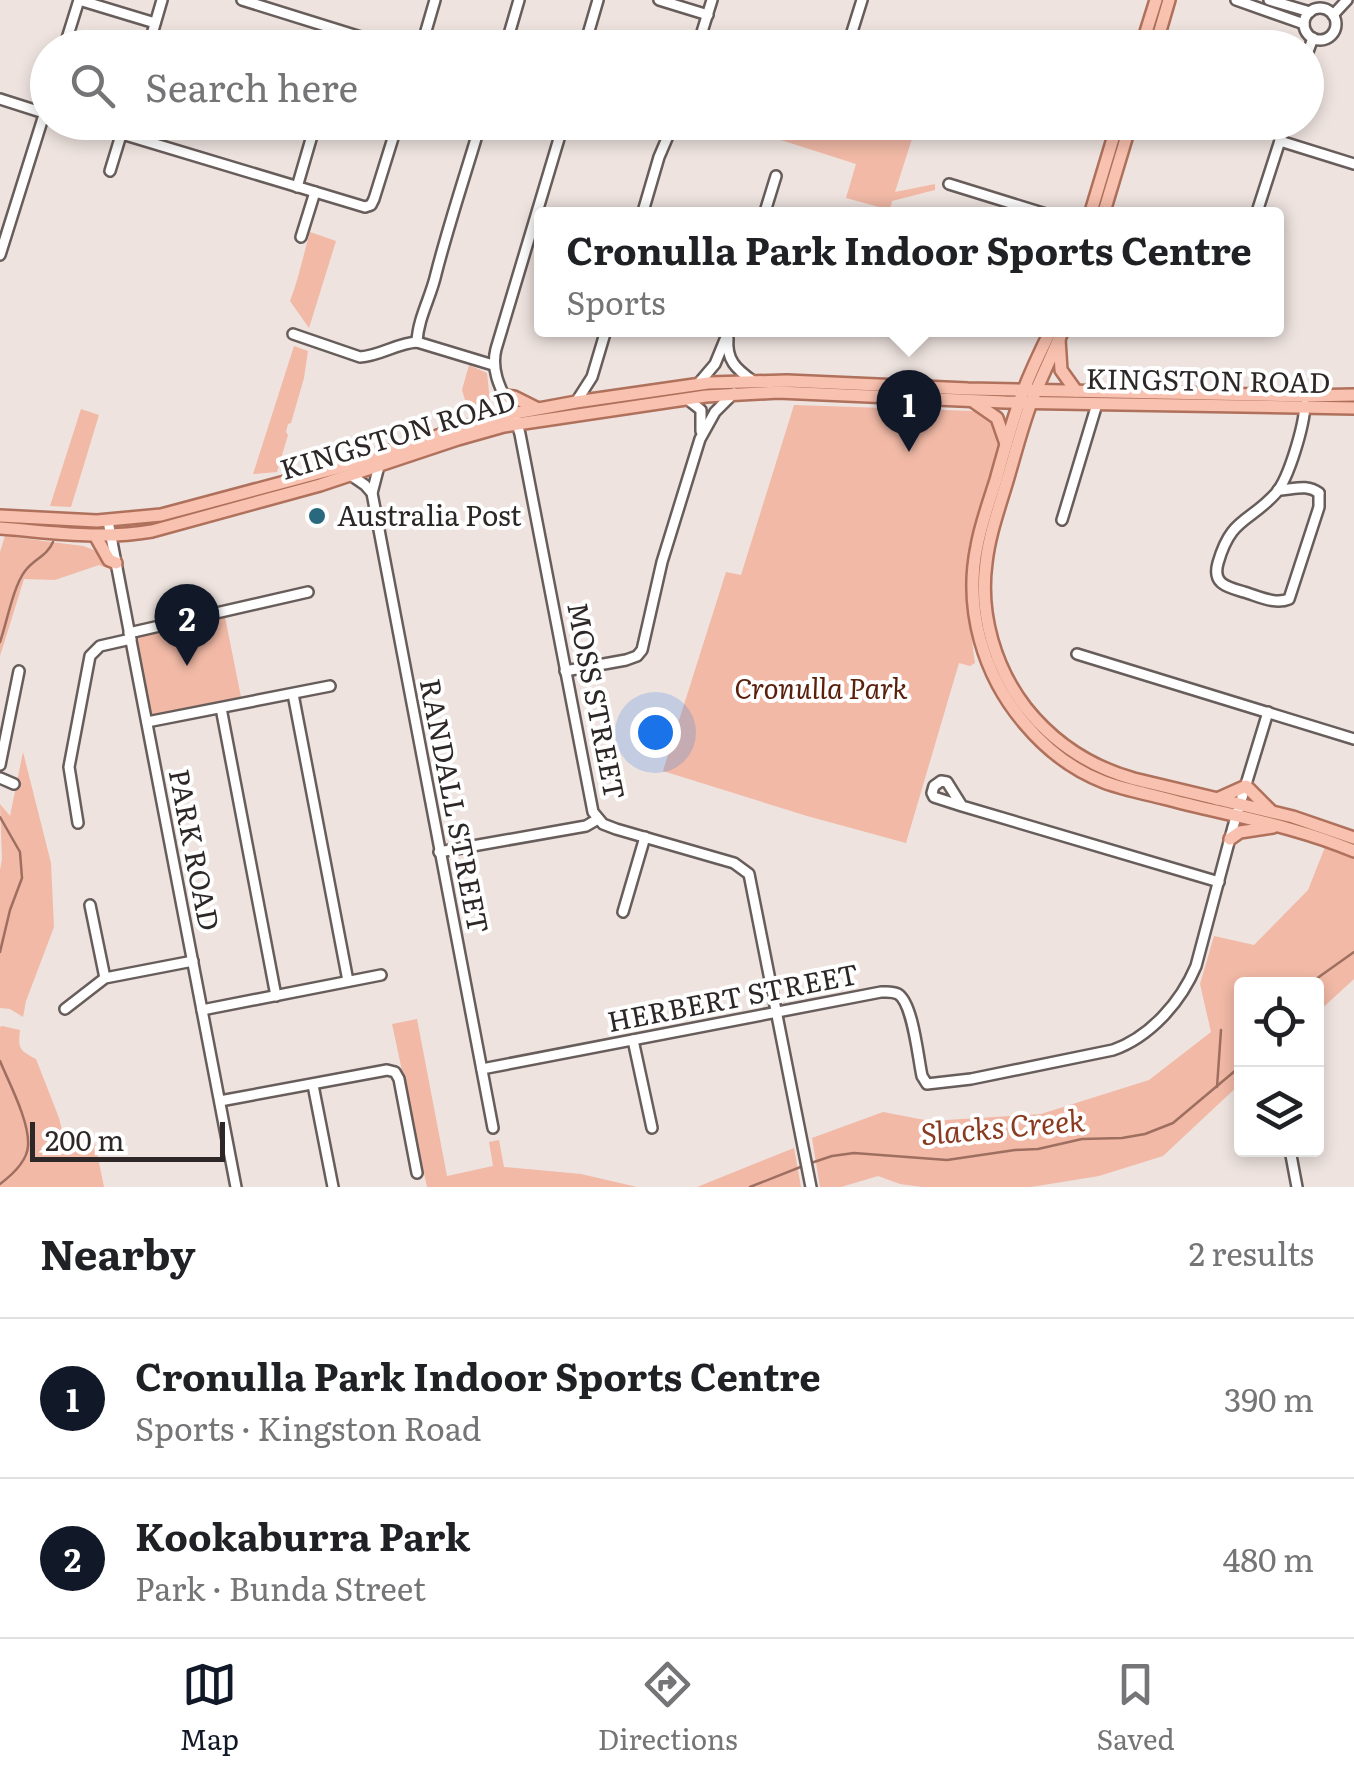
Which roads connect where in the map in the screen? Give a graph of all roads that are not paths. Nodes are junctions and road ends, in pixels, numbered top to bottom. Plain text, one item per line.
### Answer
1 (79, 0) edge
2 (162, 0) edge
3 (242, 0) edge
4 (436, 0) edge
5 (520, 0) edge
6 (598, 0) edge
7 (659, 0) edge
8 (712, 0) edge
9 (862, 0) edge
10 (1236, 0) edge
11 (1269, 0) edge
12 (1347, 0) edge
13 (1167, 1) edge
14 (1310, 12) junction
15 (708, 14) junction
16 (1333, 16) junction
17 (155, 24) junction
18 (1304, 24) junction
19 (70, 30) edge
20 (153, 30) edge
21 (338, 30) edge
22 (427, 30) edge
23 (511, 30) edge
24 (589, 30) edge
25 (703, 30) edge
26 (853, 30) edge
27 (1152, 30) edge
28 (1159, 30) edge
29 (1306, 30) edge
30 (1324, 40) edge
31 (0, 99) edge
32 (30, 105) edge
33 (36, 140) edge
34 (120, 140) edge
35 (160, 140) edge
36 (311, 140) edge
37 (392, 140) edge
38 (476, 140) edge
39 (559, 140) edge
40 (667, 140) edge
41 (1113, 140) edge
42 (1125, 140) edge
43 (1280, 142) joint
44 (1354, 164) edge
45 (110, 171) dead end
46 (776, 176) dead end
47 (950, 184) dead end
48 (297, 186) junction
49 (315, 192) junction
50 (539, 207) edge
51 (644, 207) edge
52 (766, 207) edge
53 (1026, 207) edge
54 (1092, 207) edge
55 (1104, 207) edge
56 (1258, 207) edge
57 (534, 222) edge
58 (301, 236) dead end
59 (0, 255) edge
60 (293, 334) dead end
61 (604, 337) edge
62 (727, 337) edge
63 (728, 337) edge
64 (1056, 337) edge
65 (1058, 337) edge
66 (417, 342) junction
67 (493, 365) junction
68 (592, 377) junction
69 (753, 381) junction
70 (698, 384) junction
71 (1076, 391) junction
72 (503, 393) junction
73 (734, 394) junction
74 (1354, 395) edge
75 (1028, 396) junction
76 (610, 397) junction
77 (685, 398) junction
78 (973, 400) junction
79 (576, 402) junction
80 (1305, 402) junction
81 (1058, 403) junction
82 (1097, 404) junction
83 (536, 408) junction
84 (1354, 408) edge
85 (516, 418) junction
86 (488, 419) junction
87 (1026, 420) junction
88 (700, 439) junction
89 (1006, 444) junction
90 (379, 466) junction
91 (1288, 470) junction
92 (352, 476) junction
93 (1296, 486) junction
94 (1278, 490) junction
95 (372, 493) junction
96 (0, 516) edge
97 (108, 520) junction
98 (1062, 520) dead end
99 (0, 528) edge
100 (111, 536) junction
101 (96, 537) junction
102 (116, 563) junction
103 (308, 592) dead end
104 (130, 636) junction
105 (1077, 654) dead end
106 (18, 669) dead end
107 (565, 671) junction
108 (330, 686) dead end
109 (293, 694) junction
110 (221, 708) junction
111 (1268, 712) junction
112 (4, 713) edge
113 (147, 722) junction
114 (1354, 739) edge
115 (0, 766) edge
116 (0, 778) edge
117 (14, 784) dead end
118 (1246, 786) junction
119 (1216, 799) junction
120 (962, 806) dead end
121 (1238, 810) junction
122 (1272, 812) junction
123 (598, 820) junction
124 (78, 823) dead end
125 (1282, 826) junction
126 (645, 837) junction
127 (1354, 838) edge
128 (1230, 839) junction
129 (1354, 851) edge
130 (439, 852) junction
131 (1219, 882) junction
132 (90, 905) dead end
133 (623, 912) dead end
134 (192, 962) junction
135 (381, 976) dead end
136 (105, 978) junction
137 (348, 981) junction
138 (276, 996) junction
139 (65, 1009) dead end
140 (202, 1010) junction
141 (777, 1011) junction
142 (633, 1040) junction
143 (482, 1069) junction
144 (313, 1085) junction
145 (220, 1101) junction
146 (493, 1128) dead end
147 (652, 1128) dead end
148 (1292, 1157) edge
149 (418, 1173) dead end
150 (810, 1183) edge
151 (236, 1187) edge
152 (333, 1187) edge
153 (1298, 1187) edge

1 - 17 street
1 - 19 street
2 - 17 street
3 - 21 street
4 - 22 street
5 - 23 street
6 - 24 street
7 - 15 street
8 - 15 street
9 - 26 street
10 - 18 street
11 - 14 street
12 - 16 street
13 - 27 main road
13 - 28 main road
14 - 16 street
14 - 18 street
15 - 25 street
16 - 30 street
17 - 20 street
18 - 29 street
31 - 32 street
33 - 59 street
34 - 45 street
35 - 48 street
36 - 48 street
37 - 49 street
38 - 66 street
39 - 50 street
40 - 51 street
41 - 54 main road
42 - 55 main road
43 - 44 street
43 - 56 street
46 - 52 street
47 - 53 street
48 - 49 street
49 - 58 street
57 - 67 street
60 - 66 street
61 - 68 street
62 - 70 street
63 - 69 street
64 - 75 main road
65 - 71 main road
66 - 67 street
67 - 72 street, MOSS STREET
68 - 76 street
68 - 79 street
69 - 70 main road, KINGSTON ROAD
69 - 75 main road, KINGSTON ROAD
70 - 76 main road, KINGSTON ROAD
71 - 75 main road, KINGSTON ROAD
71 - 80 main road, KINGSTON ROAD
72 - 83 main road
72 - 85 street, MOSS STREET
72 - 86 main road
73 - 77 main road, KINGSTON ROAD
73 - 78 main road, KINGSTON ROAD
73 - 88 street
74 - 80 main road, KINGSTON ROAD
75 - 78 main road, KINGSTON ROAD
75 - 81 main road, KINGSTON ROAD
75 - 87 main road
75 - 89 main road
76 - 79 main road, KINGSTON ROAD
77 - 85 main road, KINGSTON ROAD
77 - 88 street
78 - 89 main road
79 - 83 main road, KINGSTON ROAD
80 - 82 main road, KINGSTON ROAD
80 - 84 main road, KINGSTON ROAD
80 - 91 street
81 - 82 main road, KINGSTON ROAD
81 - 87 main road
82 - 98 street
83 - 85 main road, KINGSTON ROAD
85 - 86 main road, KINGSTON ROAD
85 - 90 main road, KINGSTON ROAD
85 - 107 street, MOSS STREET
86 - 97 main road, KINGSTON ROAD
87 - 119 main road
88 - 107 street
89 - 121 main road
90 - 92 main road, KINGSTON ROAD
90 - 95 street, RANDALL STREET
91 - 93 street
91 - 94 street
92 - 95 street
92 - 100 main road, KINGSTON ROAD
93 - 94 street
93 - 94 street
95 - 130 street, RANDALL STREET
96 - 97 main road, KINGSTON ROAD
97 - 100 street, PARK ROAD
99 - 101 main road, KINGSTON ROAD
100 - 101 main road, KINGSTON ROAD
100 - 102 street, PARK ROAD
101 - 102 main road
102 - 104 street, PARK ROAD
103 - 104 street
104 - 113 street, PARK ROAD
104 - 124 street
105 - 111 street
106 - 112 street
107 - 123 street, MOSS STREET
108 - 109 street
109 - 110 street
109 - 137 street
110 - 113 street
110 - 138 street
111 - 114 street
111 - 118 street
112 - 115 street
113 - 134 street, PARK ROAD
116 - 117 street
118 - 119 main road
118 - 121 street
118 - 122 main road
119 - 121 main road
120 - 131 street
121 - 122 main road
121 - 125 main road
121 - 128 street
122 - 127 main road
123 - 126 street, MOSS STREET
123 - 130 street
125 - 128 main road
125 - 129 main road
126 - 133 street
126 - 141 street, MOSS STREET
128 - 131 street
130 - 143 street, RANDALL STREET
131 - 141 street, HERBERT STREET
132 - 136 street
134 - 136 street
134 - 140 street, PARK ROAD
135 - 137 street
136 - 139 street
137 - 138 street
138 - 140 street
140 - 145 street, PARK ROAD
141 - 142 street, HERBERT STREET
141 - 150 street, MOSS STREET
142 - 143 street, HERBERT STREET
142 - 147 street
143 - 146 street, RANDALL STREET
144 - 145 street
144 - 149 street
144 - 152 street
145 - 151 street, PARK ROAD
148 - 153 street

